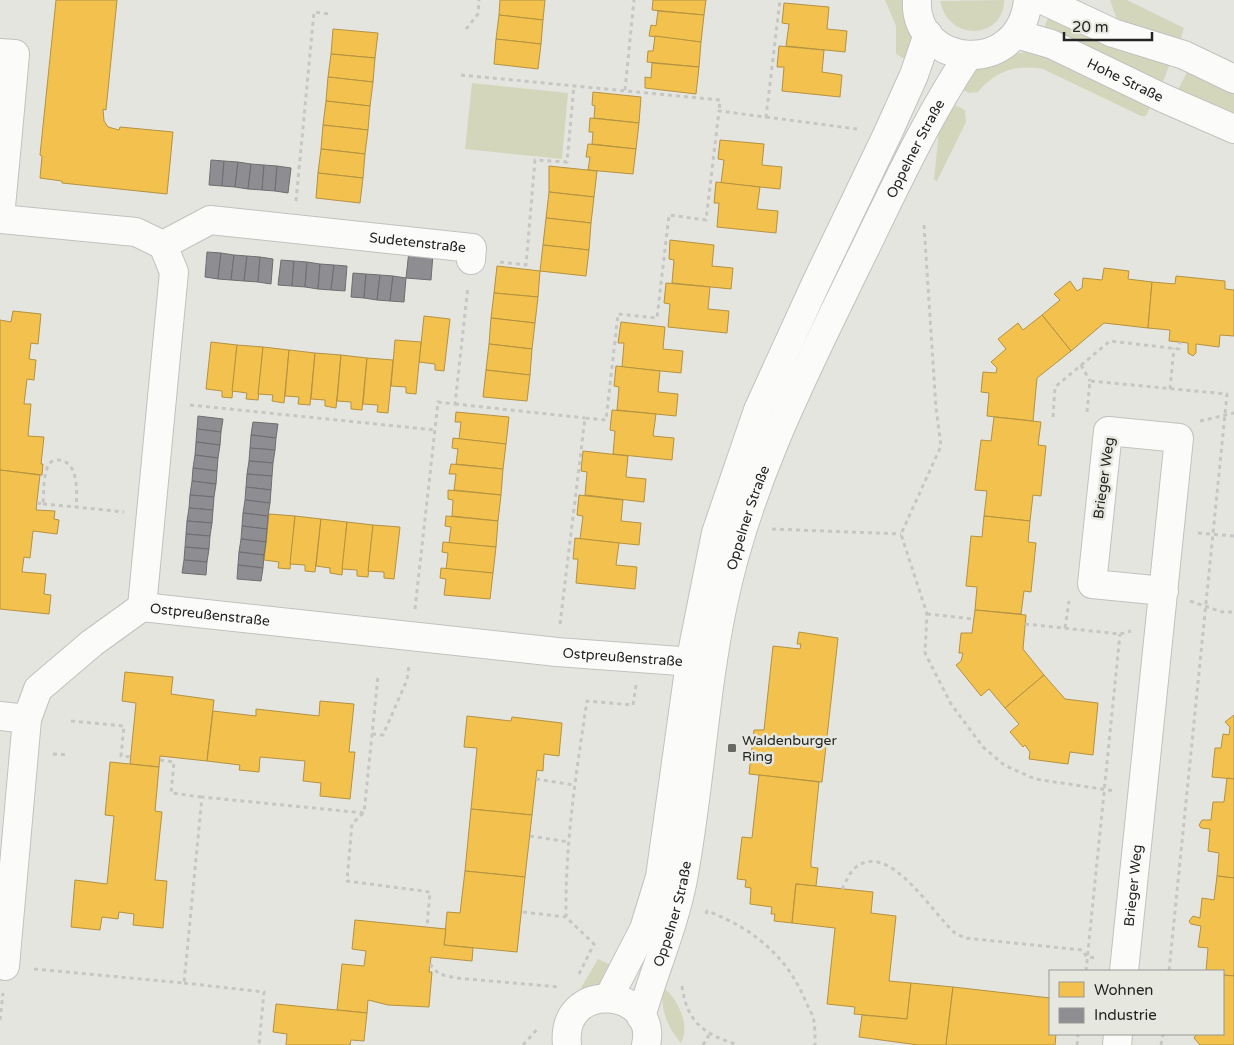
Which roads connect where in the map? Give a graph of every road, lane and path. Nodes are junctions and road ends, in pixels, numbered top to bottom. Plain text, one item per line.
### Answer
1 (479, 0) edge
2 (634, 0) edge
3 (780, 0) edge
4 (917, 0) edge
5 (1028, 0) edge
6 (1043, 0) edge
7 (330, 14) dead end
8 (466, 29) dead end
9 (928, 34) junction
10 (1016, 34) junction
11 (0, 53) edge
12 (968, 56) junction
13 (461, 75) dead end
14 (1234, 79) edge
15 (574, 85) junction
16 (625, 90) junction
17 (719, 111) junction
18 (766, 117) junction
19 (1234, 129) edge
20 (887, 135) junction
21 (4, 142) edge
22 (0, 218) edge
23 (924, 225) dead end
24 (293, 229) junction
25 (163, 245) junction
26 (471, 260) junction
27 (1180, 342) dead end
28 (1174, 348) junction
29 (1081, 365) junction
30 (1090, 382) dead end
31 (1170, 389) dead end
32 (162, 402) junction
33 (455, 404) junction
34 (1053, 417) dead end
35 (585, 418) junction
36 (435, 430) junction
37 (37, 503) dead end
38 (43, 504) junction
39 (76, 507) junction
40 (152, 515) junction
41 (744, 528) junction
42 (1170, 530) junction
43 (901, 534) junction
44 (1234, 536) edge
45 (1164, 591) junction
46 (142, 606) junction
47 (1234, 612) edge
48 (927, 614) junction
49 (974, 619) dead end
50 (1160, 623) junction
51 (1025, 624) dead end
52 (1120, 634) junction
53 (412, 636) junction
54 (557, 652) junction
55 (640, 659) junction
56 (702, 663) junction
57 (378, 676) dead end
58 (0, 716) edge
59 (27, 719) junction
60 (71, 721) dead end
61 (372, 734) junction
62 (131, 757) dead end
63 (160, 760) dead end
64 (536, 778) dead end
65 (574, 785) junction
66 (1105, 790) junction
67 (1143, 793) junction
68 (202, 797) junction
69 (364, 813) junction
70 (530, 836) dead end
71 (569, 842) junction
72 (842, 889) dead end
73 (523, 912) dead end
74 (566, 918) junction
75 (704, 920) dead end
76 (427, 927) dead end
77 (1087, 957) junction
78 (430, 964) dead end
79 (5, 966) joint
80 (1125, 966) edge
81 (1086, 970) edge
82 (576, 980) dead end
83 (184, 983) junction
84 (682, 984) dead end
85 (562, 988) dead end
86 (609, 997) junction
87 (641, 1017) junction
88 (709, 1035) junction
89 (259, 1045) edge
90 (567, 1045) edge
91 (646, 1045) edge
92 (703, 1045) edge
93 (738, 1045) edge
94 (815, 1045) edge

1 - 8 path
2 - 16 path
3 - 18 path
4 - 9 street
5 - 10 street
6 - 14 street
7 - 24 path
9 - 12 street
9 - 20 street, Oppelner Straße
10 - 12 street
10 - 19 street, Hohe Straße
11 - 21 street
12 - 41 street, Oppelner Straße
13 - 15 path
15 - 16 path
15 - 26 path, Sudetenstraße
16 - 17 path
17 - 18 path
17 - 35 path
18 - 20 path
20 - 56 street, Oppelner Straße
21 - 22 street
22 - 25 street
23 - 43 path
24 - 25 street, Sudetenstraße
24 - 26 street, Sudetenstraße
25 - 32 street
26 - 33 path
27 - 28 path
28 - 29 path
28 - 31 path
29 - 30 path
29 - 34 path
32 - 36 path
32 - 40 street
33 - 35 path
33 - 36 path
35 - 54 path
36 - 53 path
37 - 38 path
38 - 39 path
38 - 39 path
39 - 40 path
40 - 46 street
41 - 43 path
41 - 56 street, Oppelner Straße
42 - 44 path
42 - 45 street, Brieger Weg
42 - 45 street, Brieger Weg
43 - 48 path
45 - 47 path
45 - 50 street, Brieger Weg
46 - 53 street, Ostpreußenstraße
46 - 59 street, Ostpreußenstraße
48 - 49 path
48 - 66 path
50 - 52 path
50 - 67 street, Brieger Weg
51 - 52 path
52 - 66 path
53 - 54 street, Ostpreußenstraße
53 - 61 path
54 - 55 street, Ostpreußenstraße
55 - 56 street, Ostpreußenstraße
55 - 65 path
56 - 86 street, Oppelner Straße
56 - 87 street, Oppelner Straße
57 - 61 path
58 - 59 street
59 - 79 street, Ostpreußenstraße
60 - 62 path
61 - 69 path
63 - 68 path
64 - 65 path
65 - 71 path
66 - 67 path
66 - 77 path
67 - 80 street, Brieger Weg
68 - 69 path
68 - 83 path
69 - 76 path
70 - 71 path
71 - 74 path
72 - 77 path
73 - 74 path
74 - 82 path
75 - 94 path
77 - 80 path
77 - 81 path
78 - 85 path
79 - 83 path
83 - 89 path
84 - 88 path
86 - 87 street
86 - 90 street
87 - 91 street, Oppelner Straße
88 - 92 path
88 - 93 path

